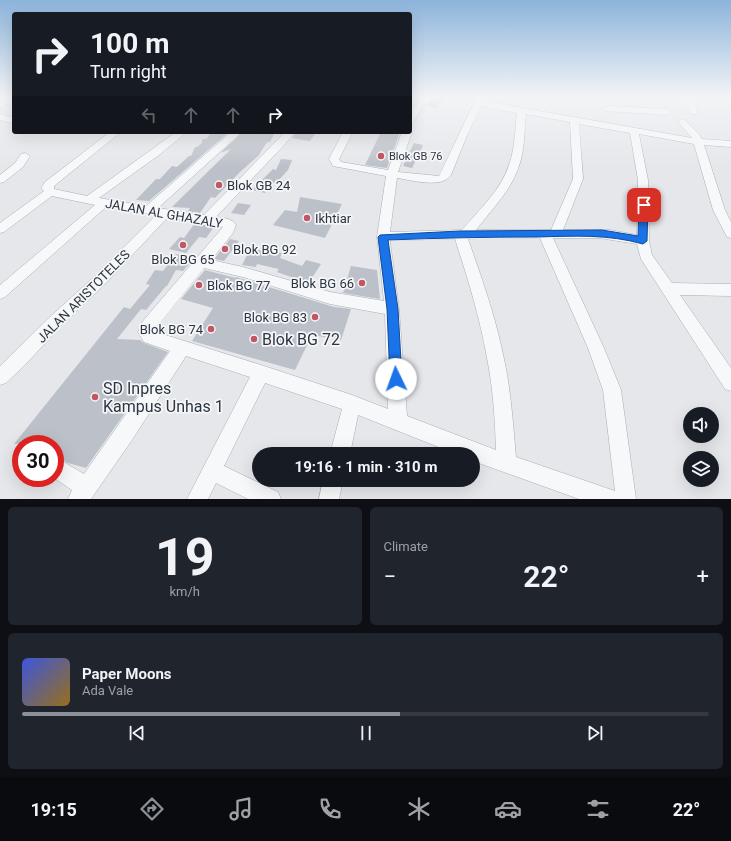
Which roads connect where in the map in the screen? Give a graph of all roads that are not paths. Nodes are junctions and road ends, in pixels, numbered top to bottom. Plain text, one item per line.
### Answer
1 (470, 120) edge
2 (520, 120) edge
3 (574, 120) edge
4 (576, 120) edge
5 (609, 120) edge
6 (682, 122) dead end
7 (610, 126) junction
8 (634, 130) junction
9 (113, 134) edge
10 (179, 134) edge
11 (235, 134) edge
12 (288, 134) edge
13 (347, 134) edge
14 (406, 134) edge
15 (698, 142) junction
16 (731, 144) edge
17 (25, 156) dead end
18 (392, 174) junction
19 (0, 180) edge
20 (50, 192) junction
21 (90, 199) junction
22 (104, 203) junction
23 (149, 209) junction
24 (165, 213) junction
25 (207, 219) junction
26 (0, 229) edge
27 (463, 234) junction
28 (550, 234) junction
29 (731, 234) edge
30 (383, 237) junction
31 (643, 241) junction
32 (203, 262) junction
33 (668, 289) junction
34 (731, 290) edge
35 (0, 293) edge
36 (392, 309) junction
37 (181, 349) junction
38 (262, 373) junction
39 (0, 377) edge
40 (731, 383) edge
41 (352, 404) junction
42 (398, 422) junction
43 (342, 447) edge
44 (507, 463) junction
45 (212, 471) junction
46 (64, 476) edge
47 (332, 487) edge
48 (82, 493) edge
49 (197, 499) edge
50 (271, 499) edge
51 (329, 499) edge
52 (608, 499) edge
53 (626, 499) edge

1 - 18 street
2 - 27 street
3 - 28 street
4 - 7 street
5 - 7 street
6 - 15 street
7 - 8 street
8 - 15 street
8 - 31 street
9 - 20 street
10 - 21 street
11 - 23 street
12 - 25 street
13 - 18 street
14 - 18 street
15 - 16 street
15 - 29 street
17 - 19 street
18 - 30 street
20 - 21 street, JALAN AL GHAZALY
20 - 26 street
21 - 22 street, JALAN AL GHAZALY
22 - 23 street, JALAN AL GHAZALY
22 - 35 street
23 - 24 street, JALAN AL GHAZALY
24 - 25 street, JALAN AL GHAZALY
24 - 39 street, JALAN ARISTOTELES
25 - 32 street, JALAN AL GHAZALY
27 - 28 street
27 - 30 street
27 - 44 street
28 - 31 street
28 - 53 street
30 - 36 street
31 - 33 street
32 - 36 street
32 - 37 street, JALAN AL GHAZALY
33 - 34 street
33 - 40 street
36 - 42 street
37 - 38 street
37 - 48 street
38 - 41 street
38 - 45 street
41 - 42 street
41 - 43 street
42 - 44 street
44 - 52 street
45 - 49 street
45 - 50 street
46 - 48 street
47 - 51 street

